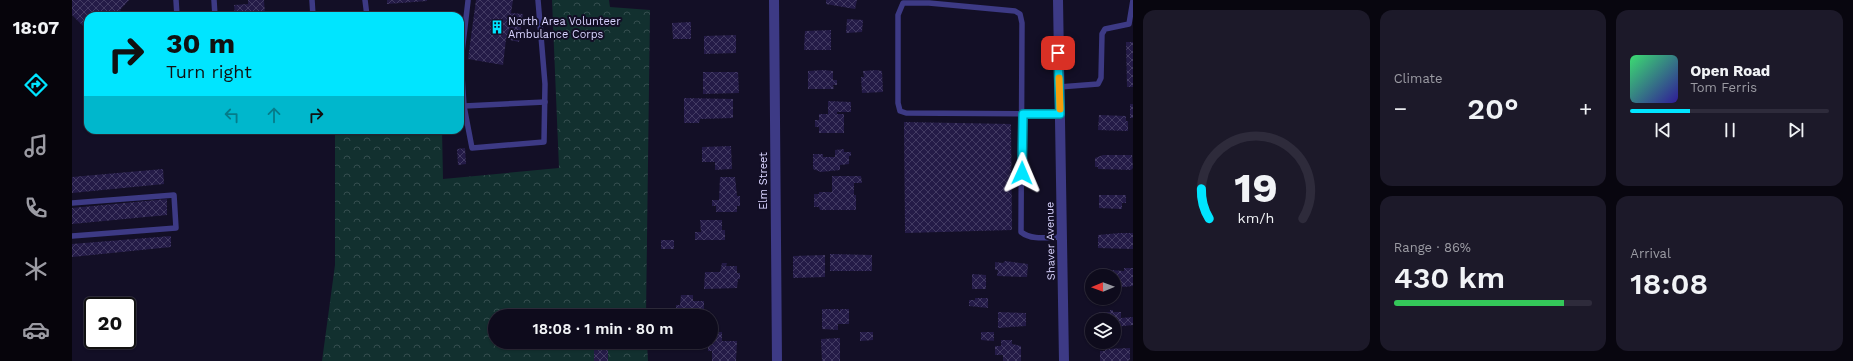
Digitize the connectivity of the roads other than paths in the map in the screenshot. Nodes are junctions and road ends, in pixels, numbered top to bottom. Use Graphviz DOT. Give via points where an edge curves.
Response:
graph roads {
  1 [pos="176,0"];
  2 [pos="214,0"];
  3 [pos="312,0"];
  4 [pos="365,0"];
  5 [pos="538,0"];
  6 [pos="774,0"];
  7 [pos="1058,0"];
  8 [pos="1133,0"];
  9 [pos="468,1"];
  10 [pos="936,2"];
  11 [pos="177,12"];
  12 [pos="215,12"];
  13 [pos="313,12"];
  14 [pos="366,12"];
  15 [pos="464,35"];
  16 [pos="1059,87"];
  17 [pos="545,102"];
  18 [pos="464,106"];
  19 [pos="1023,114"];
  20 [pos="1060,114"];
  21 [pos="72,203"];
  22 [pos="72,236"];
  23 [pos="1062,237"];
  24 [pos="777,361"];
  25 [pos="1064,361"];
  1 -- 11 [label="lane"];
  2 -- 12 [label="lane"];
  3 -- 13 [label="lane"];
  4 -- 14 [label="lane"];
  5 -- 17 [label="lane" via="546,84"];
  6 -- 24 [label="street, Elm Street"];
  7 -- 16 [label="street, Shaver Avenue"];
  8 -- 16 [label="lane" via="1129,24 1105,30 1102,34 1101,78 1098,84"];
  9 -- 15 [label="lane"];
  10 -- 19 [label="lane" via="1015,11 1020,14"];
  10 -- 19 [label="lane" via="903,3 900,8 900,111 906,114"];
  16 -- 20 [label="street, Shaver Avenue"];
  17 -- 18 [label="lane"];
  17 -- 18 [label="lane" via="544,142 472,148"];
  19 -- 20 [label="lane"];
  19 -- 23 [label="lane" via="1021,232 1032,237"];
  20 -- 23 [label="street, Shaver Avenue"];
  21 -- 22 [label="lane" via="174,195 176,228"];
  23 -- 25 [label="street, Shaver Avenue"];
}
